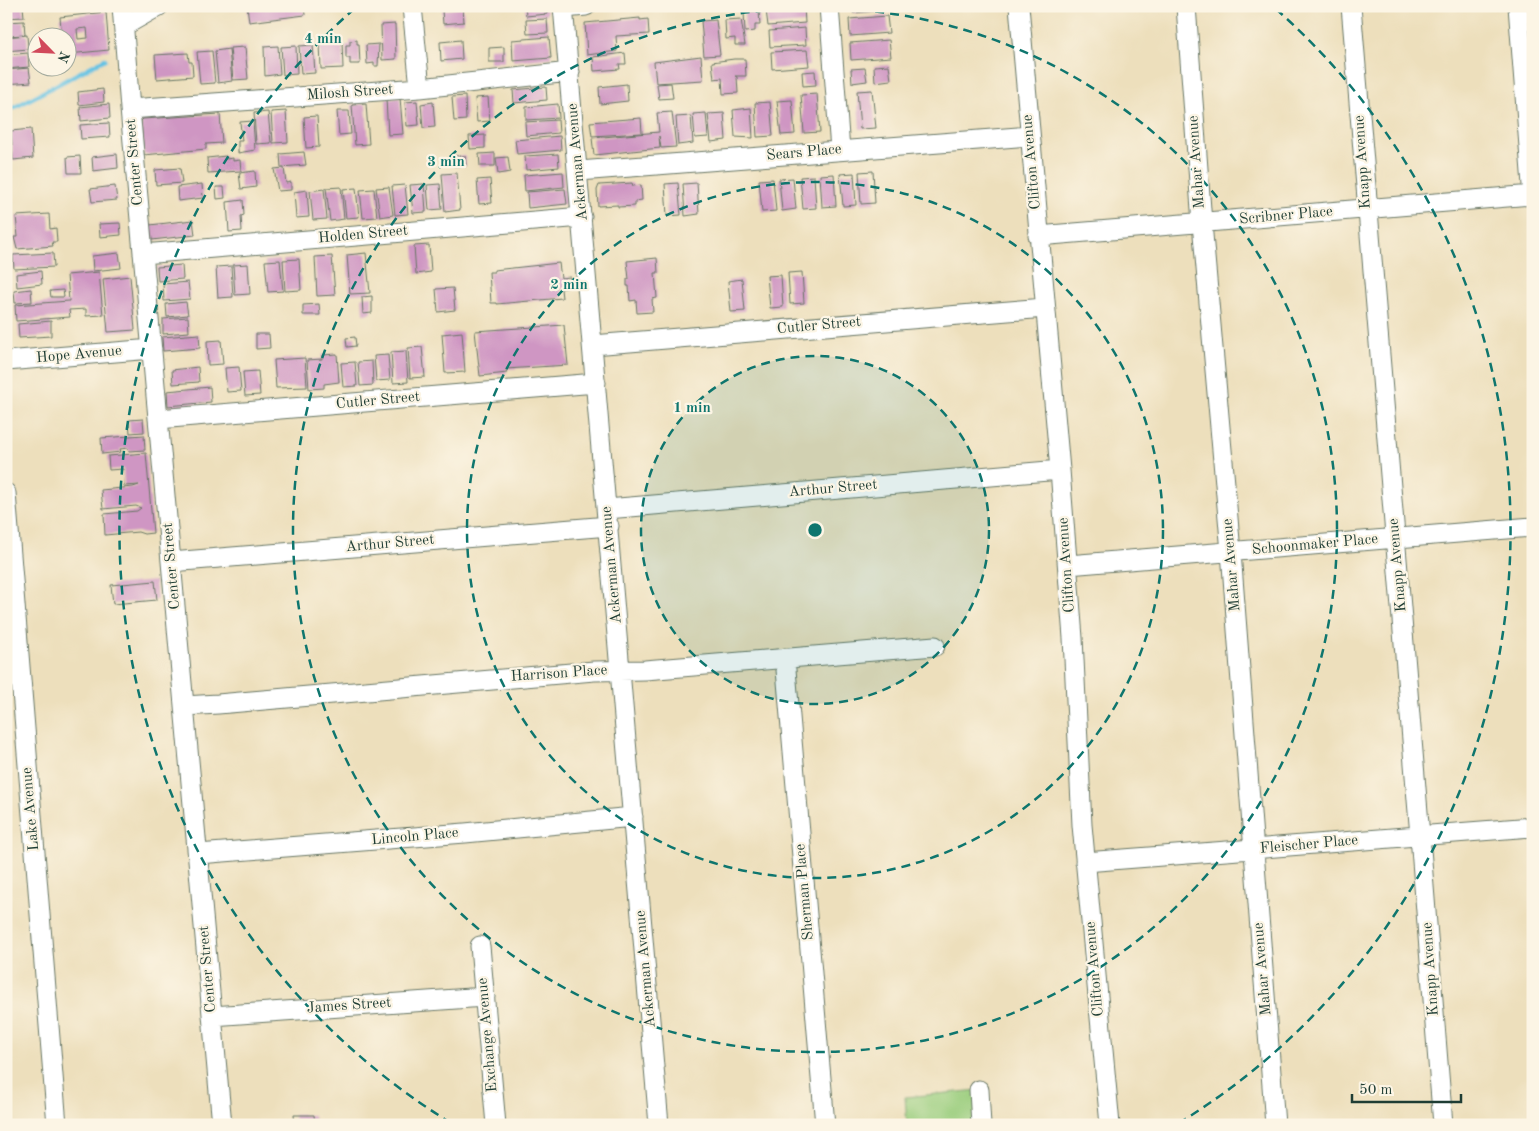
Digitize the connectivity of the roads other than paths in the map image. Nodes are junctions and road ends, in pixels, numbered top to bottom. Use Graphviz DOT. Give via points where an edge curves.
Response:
graph roads {
  1 [pos="122,6"];
  2 [pos="159,6"];
  3 [pos="412,6"];
  4 [pos="586,6"];
  5 [pos="828,6"];
  6 [pos="1019,6"];
  7 [pos="1186,6"];
  8 [pos="1351,6"];
  9 [pos="1518,6"];
  10 [pos="564,7"];
  11 [pos="124,26"];
  12 [pos="570,72"];
  13 [pos="420,88"];
  14 [pos="130,109"];
  15 [pos="1030,136"];
  16 [pos="840,150"];
  17 [pos="579,172"];
  18 [pos="1533,196"];
  19 [pos="1367,210"];
  20 [pos="582,217"];
  21 [pos="1202,223"];
  22 [pos="1038,236"];
  23 [pos="144,254"];
  24 [pos="1044,308"];
  25 [pos="593,345"];
  26 [pos="152,349"];
  27 [pos="6,361"];
  28 [pos="596,383"];
  29 [pos="158,419"];
  30 [pos="1060,470"];
  31 [pos="6,493"];
  32 [pos="608,517"];
  33 [pos="1533,527"];
  34 [pos="1396,539"];
  35 [pos="8,543"];
  36 [pos="1231,552"];
  37 [pos="172,562"];
  38 [pos="1068,565"];
  39 [pos="935,646"];
  40 [pos="784,658"];
  41 [pos="620,670"];
  42 [pos="14,704"];
  43 [pos="184,706"];
  44 [pos="633,817"];
  45 [pos="1533,827"];
  46 [pos="1420,836"];
  47 [pos="1253,850"];
  48 [pos="198,854"];
  49 [pos="1085,862"];
  50 [pos="480,946"];
  51 [pos="485,997"];
  52 [pos="212,1016"];
  53 [pos="979,1090"];
  54 [pos="57,1125"];
  55 [pos="222,1125"];
  56 [pos="496,1125"];
  57 [pos="659,1125"];
  58 [pos="825,1125"];
  59 [pos="981,1125"];
  60 [pos="1110,1125"];
  61 [pos="1275,1125"];
  62 [pos="1443,1125"];
  1 -- 11 [label="street, Center Street"];
  2 -- 11 [label="street"];
  3 -- 13 [label="street"];
  4 -- 10 [label="street"];
  5 -- 16 [label="street"];
  6 -- 15 [label="street, Clifton Avenue"];
  7 -- 21 [label="street, Mahar Avenue"];
  8 -- 19 [label="street, Knapp Avenue"];
  9 -- 18 [label="street"];
  10 -- 12 [label="street, Ackerman Avenue"];
  11 -- 14 [label="street, Center Street"];
  12 -- 13 [label="street, Milosh Street"];
  12 -- 17 [label="street, Ackerman Avenue"];
  13 -- 14 [label="street, Milosh Street"];
  14 -- 23 [label="street, Center Street"];
  15 -- 16 [label="street, Sears Place"];
  15 -- 22 [label="street, Clifton Avenue"];
  16 -- 17 [label="street, Sears Place"];
  17 -- 20 [label="street, Ackerman Avenue"];
  18 -- 19 [label="street, Scribner Place"];
  19 -- 21 [label="street, Scribner Place"];
  19 -- 34 [label="street, Knapp Avenue"];
  20 -- 23 [label="street, Holden Street"];
  20 -- 25 [label="street, Ackerman Avenue"];
  21 -- 22 [label="street, Scribner Place"];
  21 -- 36 [label="street, Mahar Avenue"];
  22 -- 24 [label="street, Clifton Avenue"];
  23 -- 26 [label="street, Center Street"];
  24 -- 25 [label="street, Cutler Street"];
  24 -- 30 [label="street, Clifton Avenue"];
  25 -- 28 [label="street, Ackerman Avenue"];
  26 -- 27 [label="street, Hope Avenue"];
  26 -- 29 [label="street, Center Street"];
  28 -- 29 [label="street, Cutler Street"];
  28 -- 32 [label="street, Ackerman Avenue"];
  29 -- 37 [label="street, Center Street"];
  30 -- 32 [label="street, Arthur Street"];
  30 -- 38 [label="street, Clifton Avenue"];
  31 -- 35 [label="street, Lake Avenue"];
  32 -- 37 [label="street, Arthur Street"];
  32 -- 41 [label="street, Ackerman Avenue"];
  33 -- 34 [label="street, Schoonmaker Place"];
  34 -- 36 [label="street, Schoonmaker Place"];
  34 -- 46 [label="street, Knapp Avenue"];
  35 -- 42 [label="street, Lake Avenue"];
  36 -- 38 [label="street, Schoonmaker Place"];
  36 -- 47 [label="street, Mahar Avenue"];
  37 -- 43 [label="street, Center Street"];
  38 -- 49 [label="street, Clifton Avenue"];
  39 -- 40 [label="street, Harrison Place"];
  40 -- 41 [label="street, Harrison Place"];
  40 -- 58 [label="street, Sherman Place"];
  41 -- 43 [label="street, Harrison Place"];
  41 -- 44 [label="street, Ackerman Avenue"];
  42 -- 54 [label="street, Lake Avenue"];
  43 -- 48 [label="street, Center Street"];
  44 -- 48 [label="street, Lincoln Place"];
  44 -- 57 [label="street, Ackerman Avenue"];
  45 -- 46 [label="street, Fleischer Place"];
  46 -- 47 [label="street, Fleischer Place"];
  46 -- 62 [label="street, Knapp Avenue"];
  47 -- 49 [label="street, Fleischer Place"];
  47 -- 61 [label="street, Mahar Avenue"];
  48 -- 52 [label="street, Center Street"];
  49 -- 60 [label="street, Clifton Avenue"];
  50 -- 51 [label="street, Exchange Avenue"];
  51 -- 52 [label="street, James Street"];
  51 -- 56 [label="street, Exchange Avenue"];
  52 -- 55 [label="street, Center Street"];
  53 -- 59 [label="street"];
}
